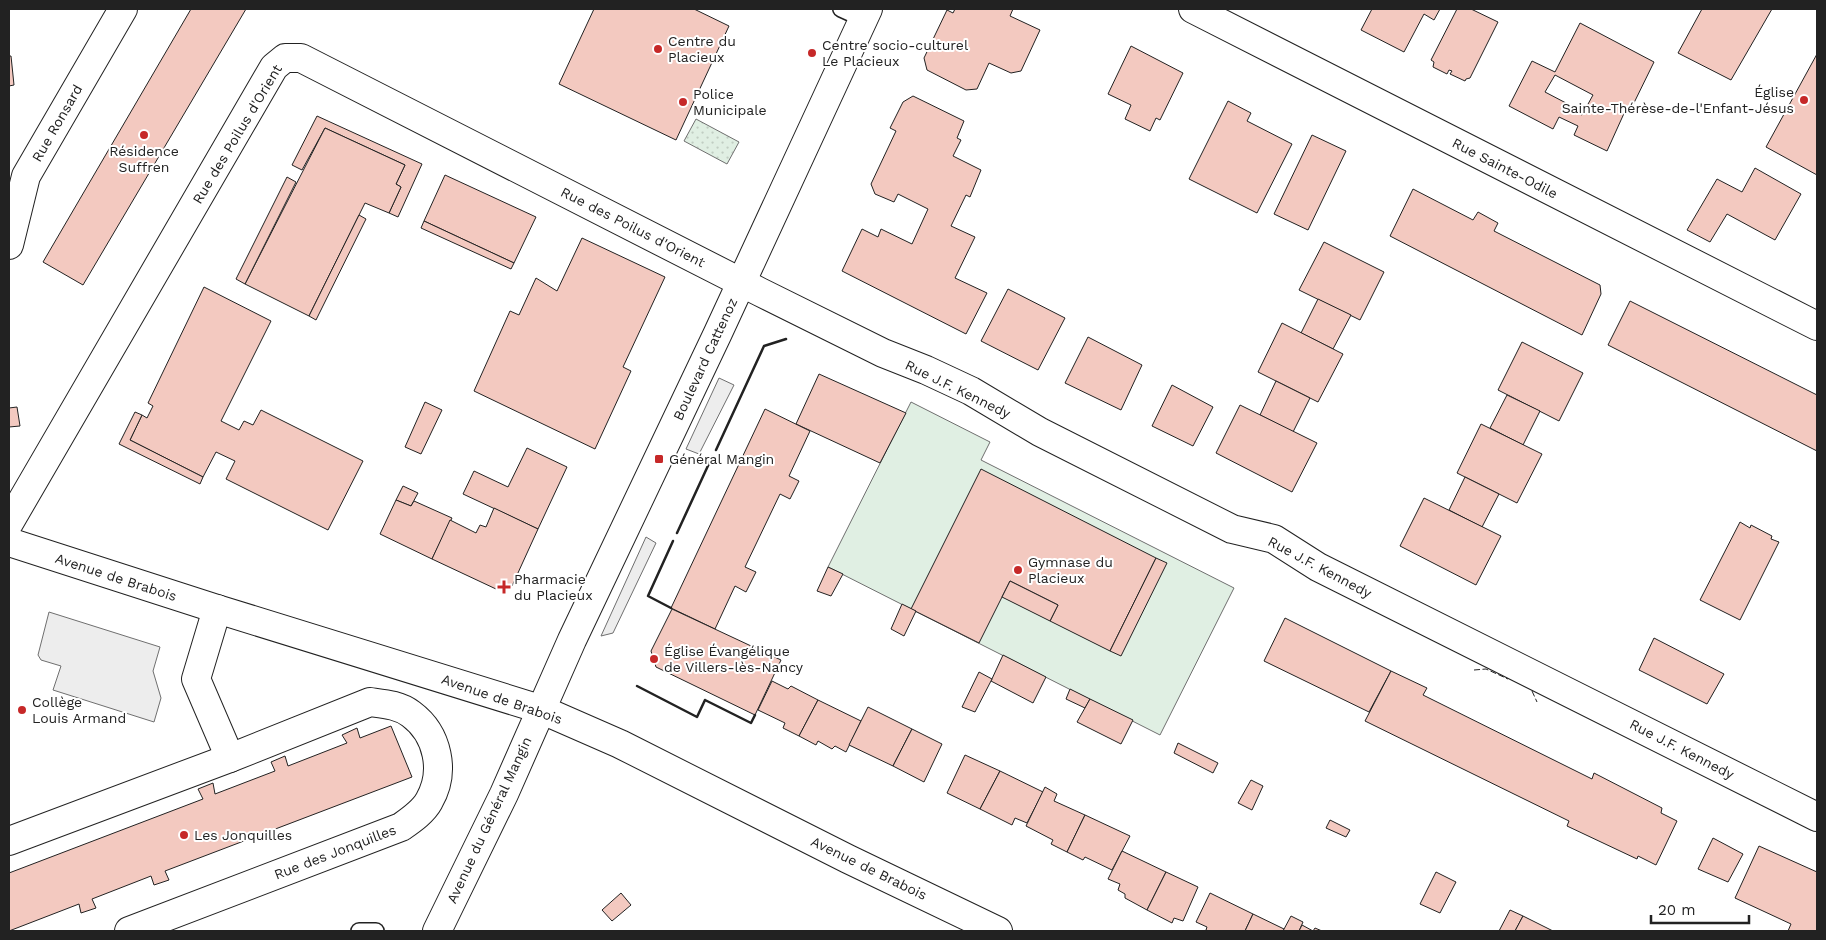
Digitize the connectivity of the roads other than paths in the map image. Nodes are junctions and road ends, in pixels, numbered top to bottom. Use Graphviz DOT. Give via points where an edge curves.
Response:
graph roads {
  1 [pos="123,9"];
  2 [pos="1193,9"];
  3 [pos="858,12"];
  4 [pos="9,245"];
  5 [pos="742,283"];
  6 [pos="1817,326"];
  7 [pos="9,523"];
  8 [pos="9,542"];
  9 [pos="217,609"];
  10 [pos="540,709"];
  11 [pos="230,758"];
  12 [pos="1817,817"];
  13 [pos="9,841"];
  14 [pos="129,931"];
  15 [pos="358,931"];
  16 [pos="376,931"];
  17 [pos="437,931"];
  18 [pos="998,931"];
  1 -- 4 [label="street, Rue Ronsard" via="26,176"];
  2 -- 6 [label="street, Rue Sainte-Odile"];
  3 -- 5 [label="street, Boulevard Cattenoz"];
  5 -- 7 [label="street, Rue des Poilus d'Orient" via="307,60 285,58 274,66"];
  5 -- 10 [label="street, Boulevard Cattenoz"];
  5 -- 12 [label="street, Rue J.F. Kennedy" via="883,353 970,391 1049,436 1232,529 1274,539 1318,567"];
  8 -- 9 [label="street, Avenue de Brabois"];
  9 -- 10 [label="street, Avenue de Brabois"];
  9 -- 11 [label="street" via="196,679"];
  10 -- 17 [label="street, Avenue du Général Mangin" via="504,794"];
  10 -- 18 [label="street, Avenue de Brabois" via="620,744"];
  11 -- 13 [label="street, Rue des Jonquilles"];
  11 -- 14 [label="street, Rue des Jonquilles" via="370,702 391,704 411,714 426,730 435,747 439,766 429,802 401,827"];
  15 -- 16 [label="lane"];
}
